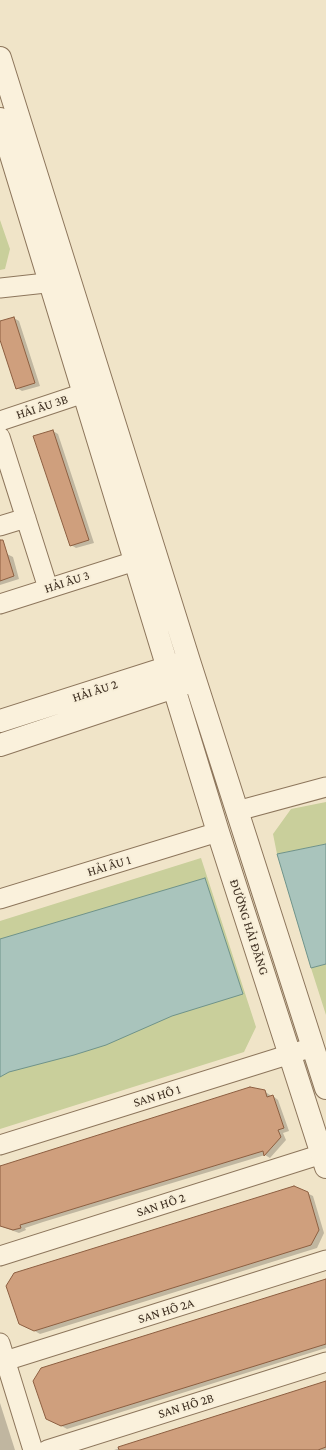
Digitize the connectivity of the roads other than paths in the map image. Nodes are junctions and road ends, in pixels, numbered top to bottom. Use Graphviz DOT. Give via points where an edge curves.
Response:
graph roads {
  1 [pos="0,58"];
  2 [pos="6,96"];
  3 [pos="0,119"];
  4 [pos="60,281"];
  5 [pos="0,288"];
  6 [pos="84,393"];
  7 [pos="0,421"];
  8 [pos="0,437"];
  9 [pos="26,518"];
  10 [pos="0,526"];
  11 [pos="135,561"];
  12 [pos="48,588"];
  13 [pos="0,604"];
  14 [pos="192,670"];
  15 [pos="172,677"];
  16 [pos="0,721"];
  17 [pos="0,745"];
  18 [pos="326,787"];
  19 [pos="237,811"];
  20 [pos="218,832"];
  21 [pos="0,900"];
  22 [pos="313,1047"];
  23 [pos="290,1054"];
  24 [pos="326,1088"];
  25 [pos="0,1145"];
  26 [pos="324,1161"];
  27 [pos="0,1256"];
  28 [pos="326,1260"];
  29 [pos="3,1352"];
  30 [pos="326,1362"];
  31 [pos="33,1450"];
  32 [pos="47,1450"];
  1 -- 2 [label="street"];
  2 -- 4 [label="street"];
  3 -- 4 [label="street"];
  4 -- 5 [label="street"];
  4 -- 6 [label="street, ĐƯỜNG HẢI ĐĂNG"];
  4 -- 14 [label="street, ĐƯỜNG HẢI ĐĂNG"];
  6 -- 7 [label="street, HẢI ÂU 3B"];
  6 -- 11 [label="street, ĐƯỜNG HẢI ĐĂNG"];
  8 -- 9 [label="street"];
  9 -- 10 [label="street"];
  9 -- 12 [label="street"];
  11 -- 12 [label="street, HẢI ÂU 3"];
  11 -- 15 [label="street, ĐƯỜNG HẢI ĐĂNG"];
  12 -- 13 [label="street, HẢI ÂU 3"];
  14 -- 15 [label="street"];
  14 -- 19 [label="street, ĐƯỜNG HẢI ĐĂNG"];
  15 -- 16 [label="street, HẢI ÂU 2"];
  15 -- 17 [label="street, HẢI ÂU 2"];
  15 -- 20 [label="street, ĐƯỜNG HẢI ĐĂNG"];
  18 -- 19 [label="street"];
  19 -- 22 [label="street, ĐƯỜNG HẢI ĐĂNG"];
  20 -- 21 [label="street, HẢI ÂU 1"];
  20 -- 23 [label="street, ĐƯỜNG HẢI ĐĂNG"];
  22 -- 23 [label="street, SAN HÔ 1"];
  22 -- 24 [label="street, ĐƯỜNG HẢI ĐĂNG"];
  23 -- 25 [label="street, SAN HÔ 1"];
  23 -- 26 [label="street, ĐƯỜNG HẢI ĐĂNG"];
  26 -- 27 [label="street, SAN HÔ 2"];
  28 -- 29 [label="street, SAN HÔ 2A"];
  29 -- 31 [label="street"];
  30 -- 32 [label="street, SAN HÔ 2B"];
}
